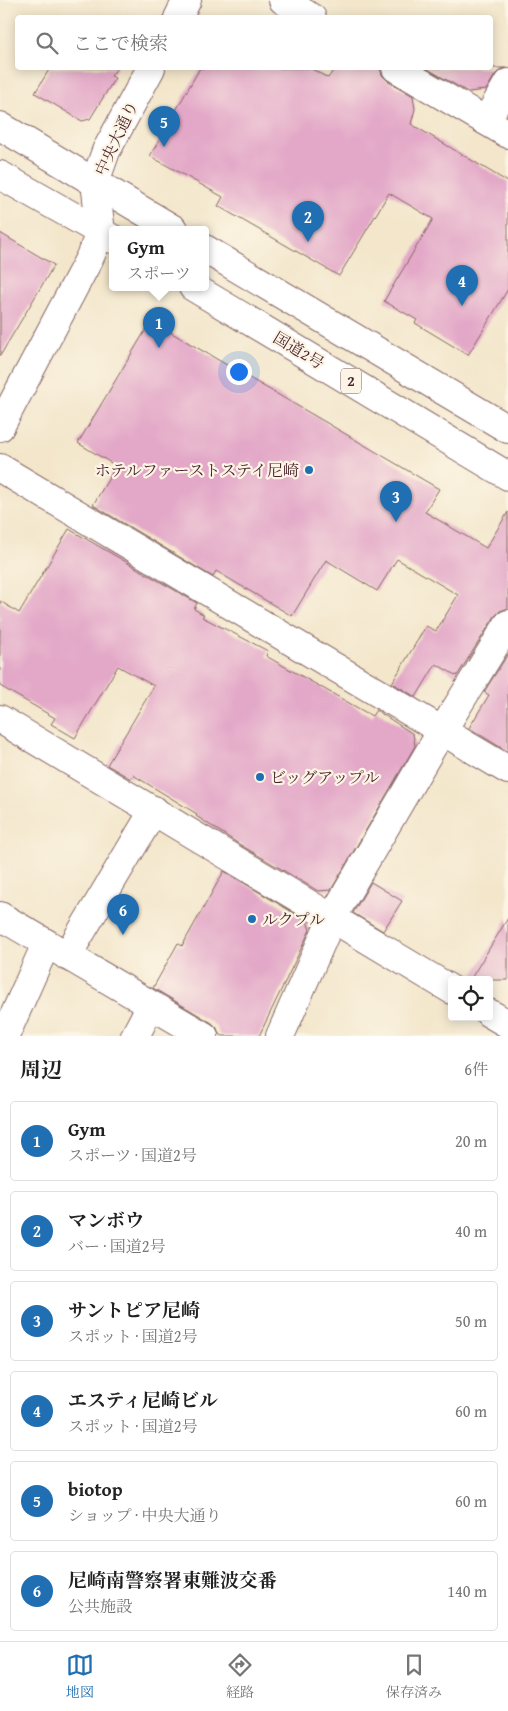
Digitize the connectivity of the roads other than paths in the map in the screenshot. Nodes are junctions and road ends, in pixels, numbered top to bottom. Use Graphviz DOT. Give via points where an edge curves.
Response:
graph roads {
  1 [pos="187,0"];
  2 [pos="282,0"];
  3 [pos="180,15"];
  4 [pos="307,15"];
  5 [pos="150,70"];
  6 [pos="399,70"];
  7 [pos="508,83"];
  8 [pos="0,126"];
  9 [pos="497,128"];
  10 [pos="0,175"];
  11 [pos="95,182"];
  12 [pos="168,226"];
  13 [pos="107,235"];
  14 [pos="209,250"];
  15 [pos="200,291"];
  16 [pos="0,427"];
  17 [pos="508,429"];
  18 [pos="0,468"];
  19 [pos="508,476"];
  20 [pos="508,624"];
  21 [pos="0,719"];
  22 [pos="442,731"];
  23 [pos="508,770"];
  24 [pos="154,810"];
  25 [pos="0,916"];
  26 [pos="332,918"];
  27 [pos="57,950"];
  28 [pos="448,988"];
  29 [pos="151,1005"];
  30 [pos="493,1015"];
  31 [pos="508,1024"];
  32 [pos="5,1036"];
  33 [pos="135,1036"];
  34 [pos="204,1036"];
  35 [pos="280,1036"];
  1 -- 3 [label="main road"];
  2 -- 4 [label="main road"];
  5 -- 11 [label="main road, 中央大通り" via="106,150"];
  6 -- 9 [label="main road"];
  7 -- 9 [label="main road"];
  8 -- 11 [label="main road"];
  10 -- 13 [label="main road"];
  11 -- 12 [label="main road"];
  11 -- 13 [label="main road"];
  13 -- 16 [label="main road" via="89,259"];
  14 -- 17 [label="main road, 2"];
  15 -- 19 [label="main road, 国道2号 / 2"];
  18 -- 22 [label="main road"];
  20 -- 22 [label="main road"];
  21 -- 24 [label="main road"];
  22 -- 23 [label="main road"];
  22 -- 26 [label="main road"];
  24 -- 26 [label="main road"];
  24 -- 27 [label="main road"];
  25 -- 27 [label="main road"];
  26 -- 28 [label="main road"];
  26 -- 35 [label="main road"];
  27 -- 29 [label="main road"];
  27 -- 32 [label="main road"];
  29 -- 33 [label="main road"];
  29 -- 34 [label="main road"];
  30 -- 31 [label="main road"];
}
